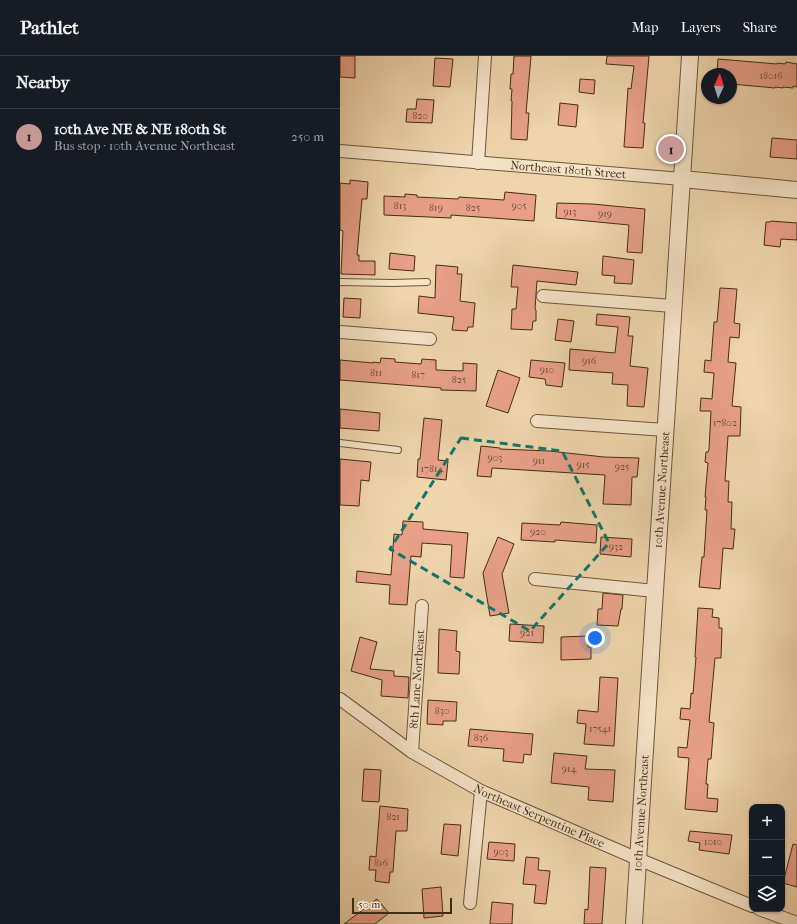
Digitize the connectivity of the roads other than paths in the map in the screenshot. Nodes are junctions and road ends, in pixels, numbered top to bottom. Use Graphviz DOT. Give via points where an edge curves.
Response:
graph roads {
  1 [pos="485,56"];
  2 [pos="690,56"];
  3 [pos="340,151"];
  4 [pos="478,163"];
  5 [pos="682,180"];
  6 [pos="797,190"];
  7 [pos="340,282"];
  8 [pos="427,282"];
  9 [pos="543,296"];
  10 [pos="674,306"];
  11 [pos="340,332"];
  12 [pos="430,339"];
  13 [pos="537,421"];
  14 [pos="665,430"];
  15 [pos="340,443"];
  16 [pos="398,450"];
  17 [pos="535,579"];
  18 [pos="655,592"];
  19 [pos="422,606"];
  20 [pos="340,699"];
  21 [pos="412,752"];
  22 [pos="481,791"];
  23 [pos="638,860"];
  24 [pos="470,903"];
  25 [pos="749,905"];
  26 [pos="767,912"];
  27 [pos="797,923"];
  28 [pos="634,924"];
  1 -- 4 [label="street"];
  2 -- 5 [label="street, 10th Avenue Northeast"];
  3 -- 4 [label="street, Northeast 180th Street"];
  4 -- 5 [label="street, Northeast 180th Street"];
  5 -- 6 [label="street, Northeast 180th Street"];
  5 -- 10 [label="street, 10th Avenue Northeast"];
  7 -- 8 [label="lane"];
  9 -- 10 [label="street"];
  10 -- 14 [label="street, 10th Avenue Northeast"];
  11 -- 12 [label="street"];
  13 -- 14 [label="street"];
  14 -- 18 [label="street, 10th Avenue Northeast"];
  15 -- 16 [label="lane"];
  17 -- 18 [label="street"];
  18 -- 23 [label="street, 10th Avenue Northeast"];
  19 -- 21 [label="street, 8th Lane Northeast"];
  20 -- 21 [label="street, Northeast Serpentine Place"];
  21 -- 22 [label="street, Northeast Serpentine Place"];
  22 -- 23 [label="street, Northeast Serpentine Place"];
  22 -- 24 [label="street"];
  23 -- 25 [label="street, Northeast Serpentine Place"];
  23 -- 28 [label="street, 10th Avenue Northeast"];
  26 -- 27 [label="street"];
}
